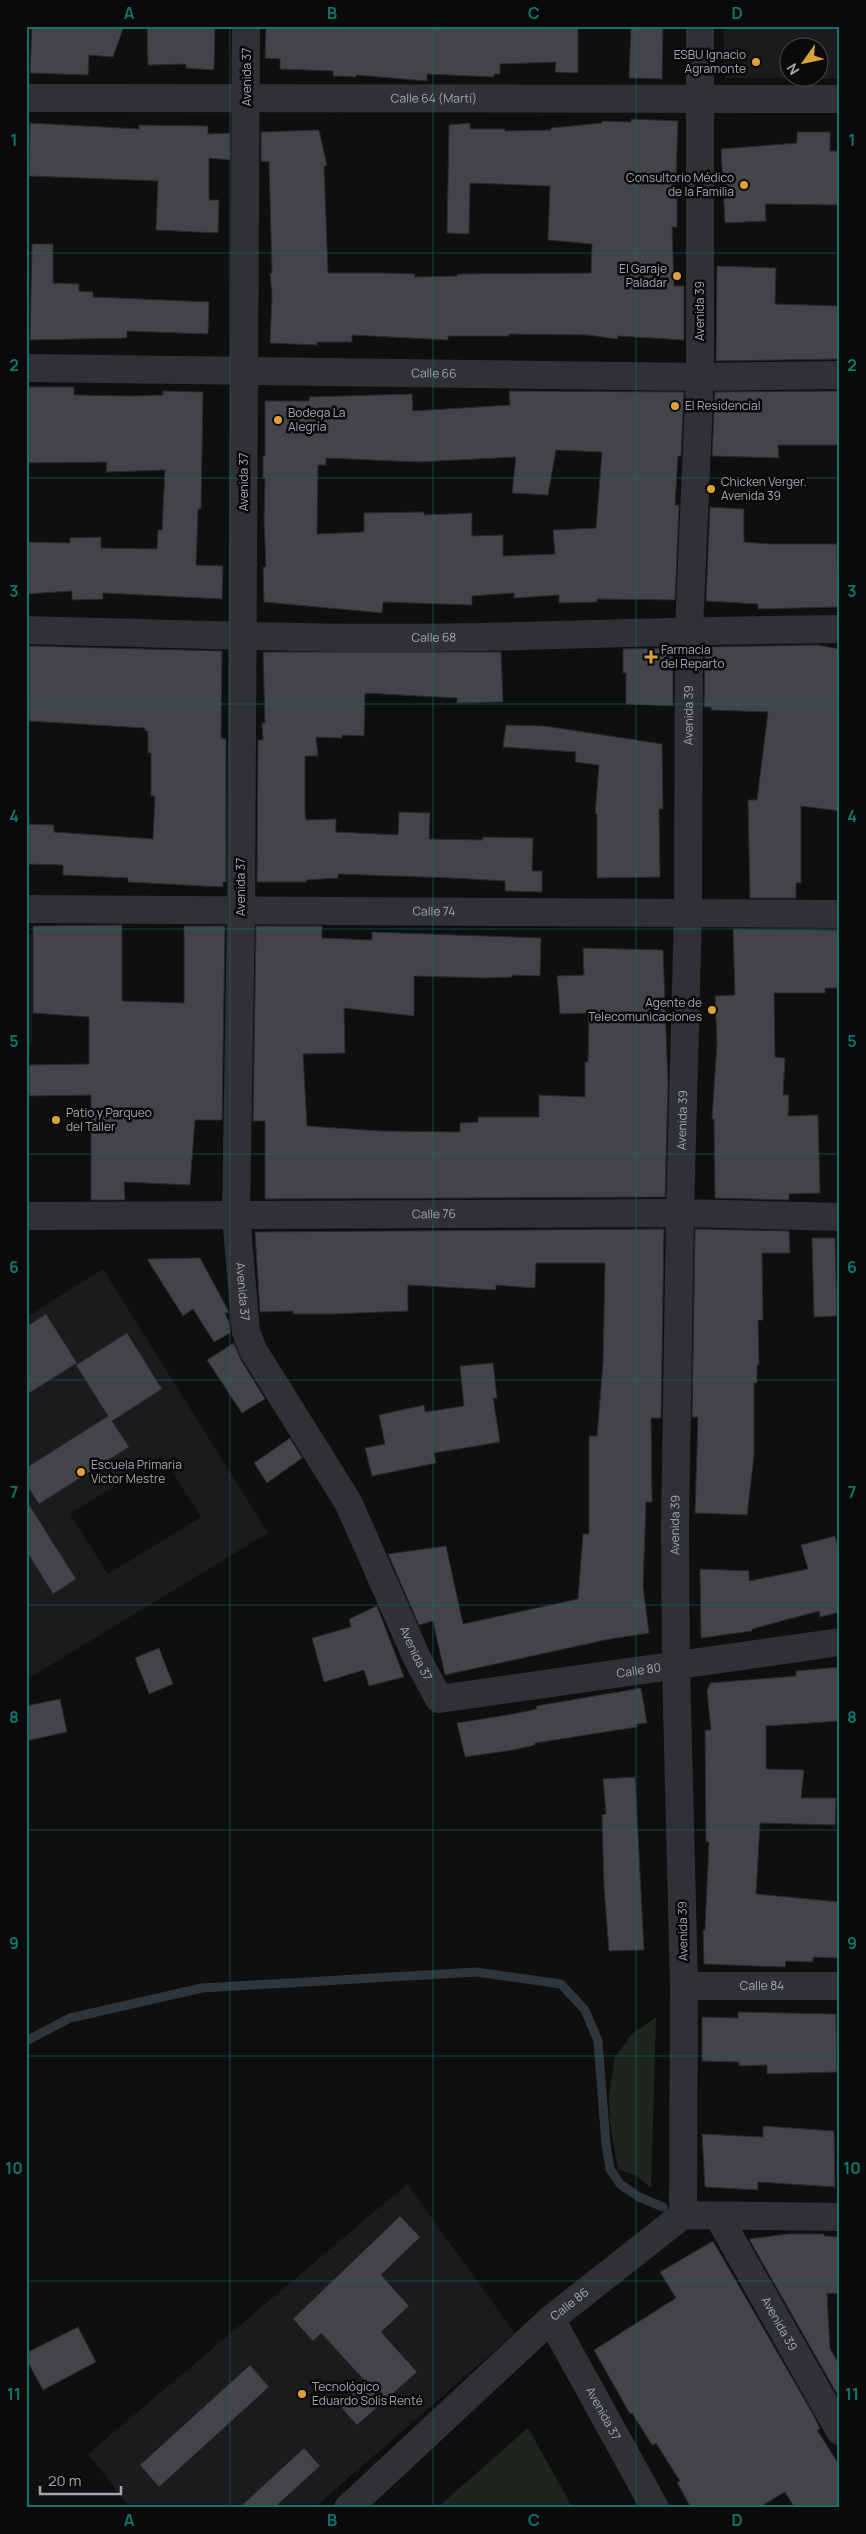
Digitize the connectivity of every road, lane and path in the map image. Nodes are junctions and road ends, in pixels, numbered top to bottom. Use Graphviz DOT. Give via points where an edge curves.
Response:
graph roads {
  1 [pos="246,26"];
  2 [pos="700,26"];
  3 [pos="26,98"];
  4 [pos="247,99"];
  5 [pos="701,99"];
  6 [pos="840,99"];
  7 [pos="26,368"];
  8 [pos="244,370"];
  9 [pos="840,375"];
  10 [pos="700,377"];
  11 [pos="840,629"];
  12 [pos="26,630"];
  13 [pos="689,630"];
  14 [pos="243,636"];
  15 [pos="26,909"];
  16 [pos="241,910"];
  17 [pos="688,913"];
  18 [pos="840,914"];
  19 [pos="680,1214"];
  20 [pos="26,1216"];
  21 [pos="236,1216"];
  22 [pos="840,1217"];
  23 [pos="840,1642"];
  24 [pos="676,1665"];
  25 [pos="438,1699"];
  26 [pos="684,1986"];
  27 [pos="840,1986"];
  28 [pos="683,2215"];
  29 [pos="718,2216"];
  30 [pos="840,2217"];
  31 [pos="551,2319"];
  32 [pos="840,2431"];
  33 [pos="348,2508"];
  34 [pos="655,2508"];
  1 -- 4 [label="street, Avenida 37"];
  2 -- 5 [label="street, Avenida 39"];
  3 -- 4 [label="street, Calle 64 (Martí)"];
  4 -- 5 [label="street, Calle 64 (Martí)"];
  4 -- 8 [label="street, Avenida 37"];
  5 -- 6 [label="street, Calle 64 (Martí)"];
  5 -- 10 [label="street, Avenida 39"];
  7 -- 8 [label="street, Calle 66"];
  8 -- 10 [label="street, Calle 66"];
  8 -- 14 [label="street, Avenida 37"];
  9 -- 10 [label="street, Calle 66"];
  10 -- 13 [label="street, Avenida 39"];
  11 -- 13 [label="street, Calle 68"];
  12 -- 14 [label="street, Calle 68"];
  13 -- 14 [label="street, Calle 68" via="483,637"];
  13 -- 17 [label="street, Avenida 39"];
  14 -- 16 [label="street, Avenida 37"];
  15 -- 16 [label="street, Calle 74"];
  16 -- 17 [label="street, Calle 74"];
  16 -- 21 [label="street, Avenida 37"];
  17 -- 18 [label="street, Calle 74"];
  17 -- 19 [label="street, Avenida 39"];
  19 -- 21 [label="street, Calle 76"];
  19 -- 22 [label="street, Calle 76"];
  19 -- 24 [label="street, Avenida 39"];
  20 -- 21 [label="street, Calle 76"];
  21 -- 25 [label="street, Avenida 37" via="249,1342 348,1502"];
  23 -- 24 [label="street, Calle 80"];
  24 -- 25 [label="street, Calle 80"];
  24 -- 26 [label="street, Avenida 39"];
  26 -- 27 [label="street, Calle 84"];
  26 -- 28 [label="street, Avenida 39"];
  28 -- 29 [label="street"];
  28 -- 31 [label="street, Calle 86"];
  29 -- 30 [label="street"];
  29 -- 32 [label="street, Avenida 39"];
  31 -- 33 [label="street, Calle 86"];
  31 -- 34 [label="street, Avenida 37"];
}
